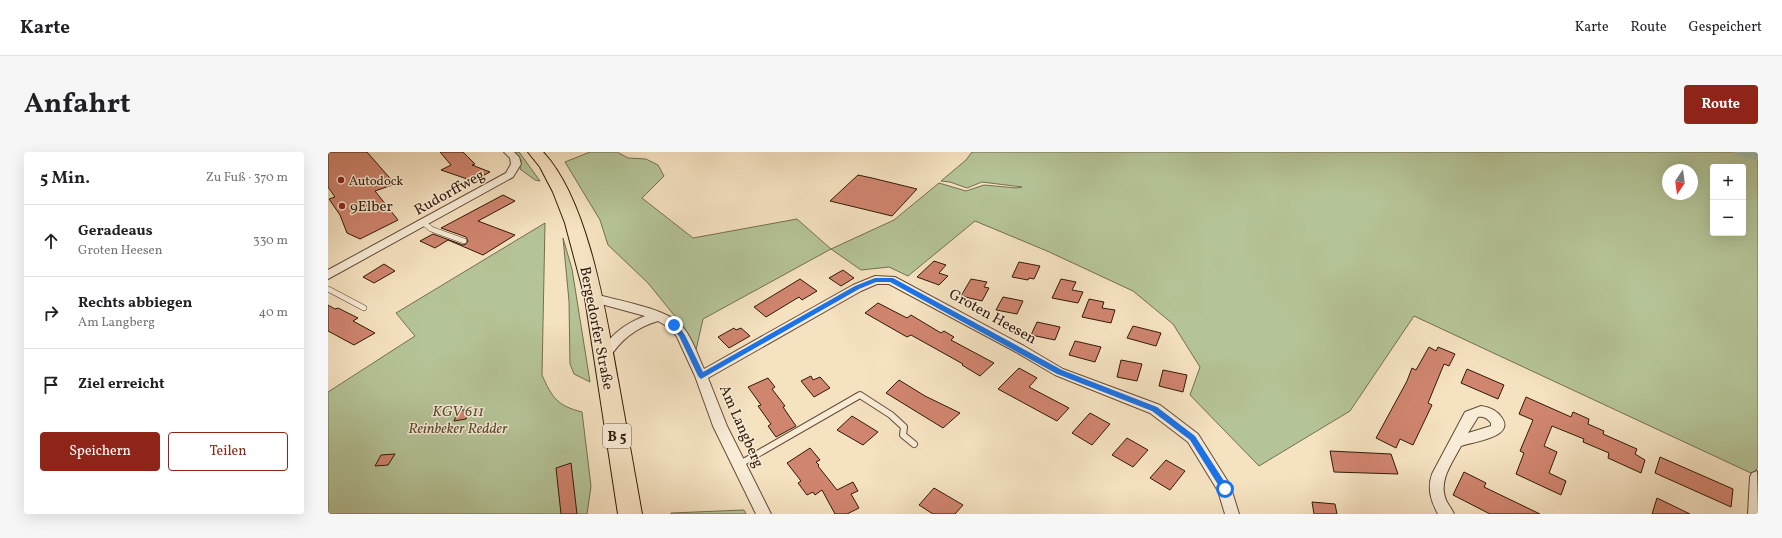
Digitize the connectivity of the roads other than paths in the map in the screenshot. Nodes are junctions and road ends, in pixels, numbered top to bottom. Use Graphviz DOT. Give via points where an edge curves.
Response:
graph roads {
  1 [pos="509,152"];
  2 [pos="535,152"];
  3 [pos="424,223"];
  4 [pos="464,241"];
  5 [pos="330,271"];
  6 [pos="328,289"];
  7 [pos="594,298"];
  8 [pos="364,308"];
  9 [pos="659,316"];
  10 [pos="604,357"];
  11 [pos="701,376"];
  12 [pos="1456,442"];
  13 [pos="914,444"];
  14 [pos="740,464"];
  15 [pos="1757,477"];
  16 [pos="630,514"];
  17 [pos="764,514"];
  18 [pos="1232,514"];
  19 [pos="1447,514"];
  20 [pos="1755,514"];
  1 -- 3 [label="street, Rudorffweg" via="516,164 510,175"];
  2 -- 7 [label="main road, Bergedorfer Straße / B 5" via="547,164 561,192 573,223"];
  3 -- 4 [label="lane"];
  3 -- 5 [label="street, Rudorffweg"];
  6 -- 8 [label="lane"];
  7 -- 9 [label="street, Am Langberg"];
  7 -- 10 [label="main road, Bergedorfer Straße / B 5"];
  9 -- 10 [label="street" via="628,329 609,347"];
  9 -- 11 [label="street, Am Langberg" via="674,325 682,335"];
  10 -- 16 [label="main road, Bergedorfer Straße / B 5"];
  11 -- 14 [label="street, Am Langberg" via="720,426"];
  11 -- 18 [label="street, Groten Heesen" via="857,288 875,280 891,280 1059,372 1155,409 1193,438 1225,489"];
  12 -- 19 [label="street" via="1436,482 1438,497"];
  13 -- 14 [label="lane" via="903,436 904,427 892,415 860,395"];
  14 -- 17 [label="street, Am Langberg"];
  15 -- 20 [label="street"];
}
